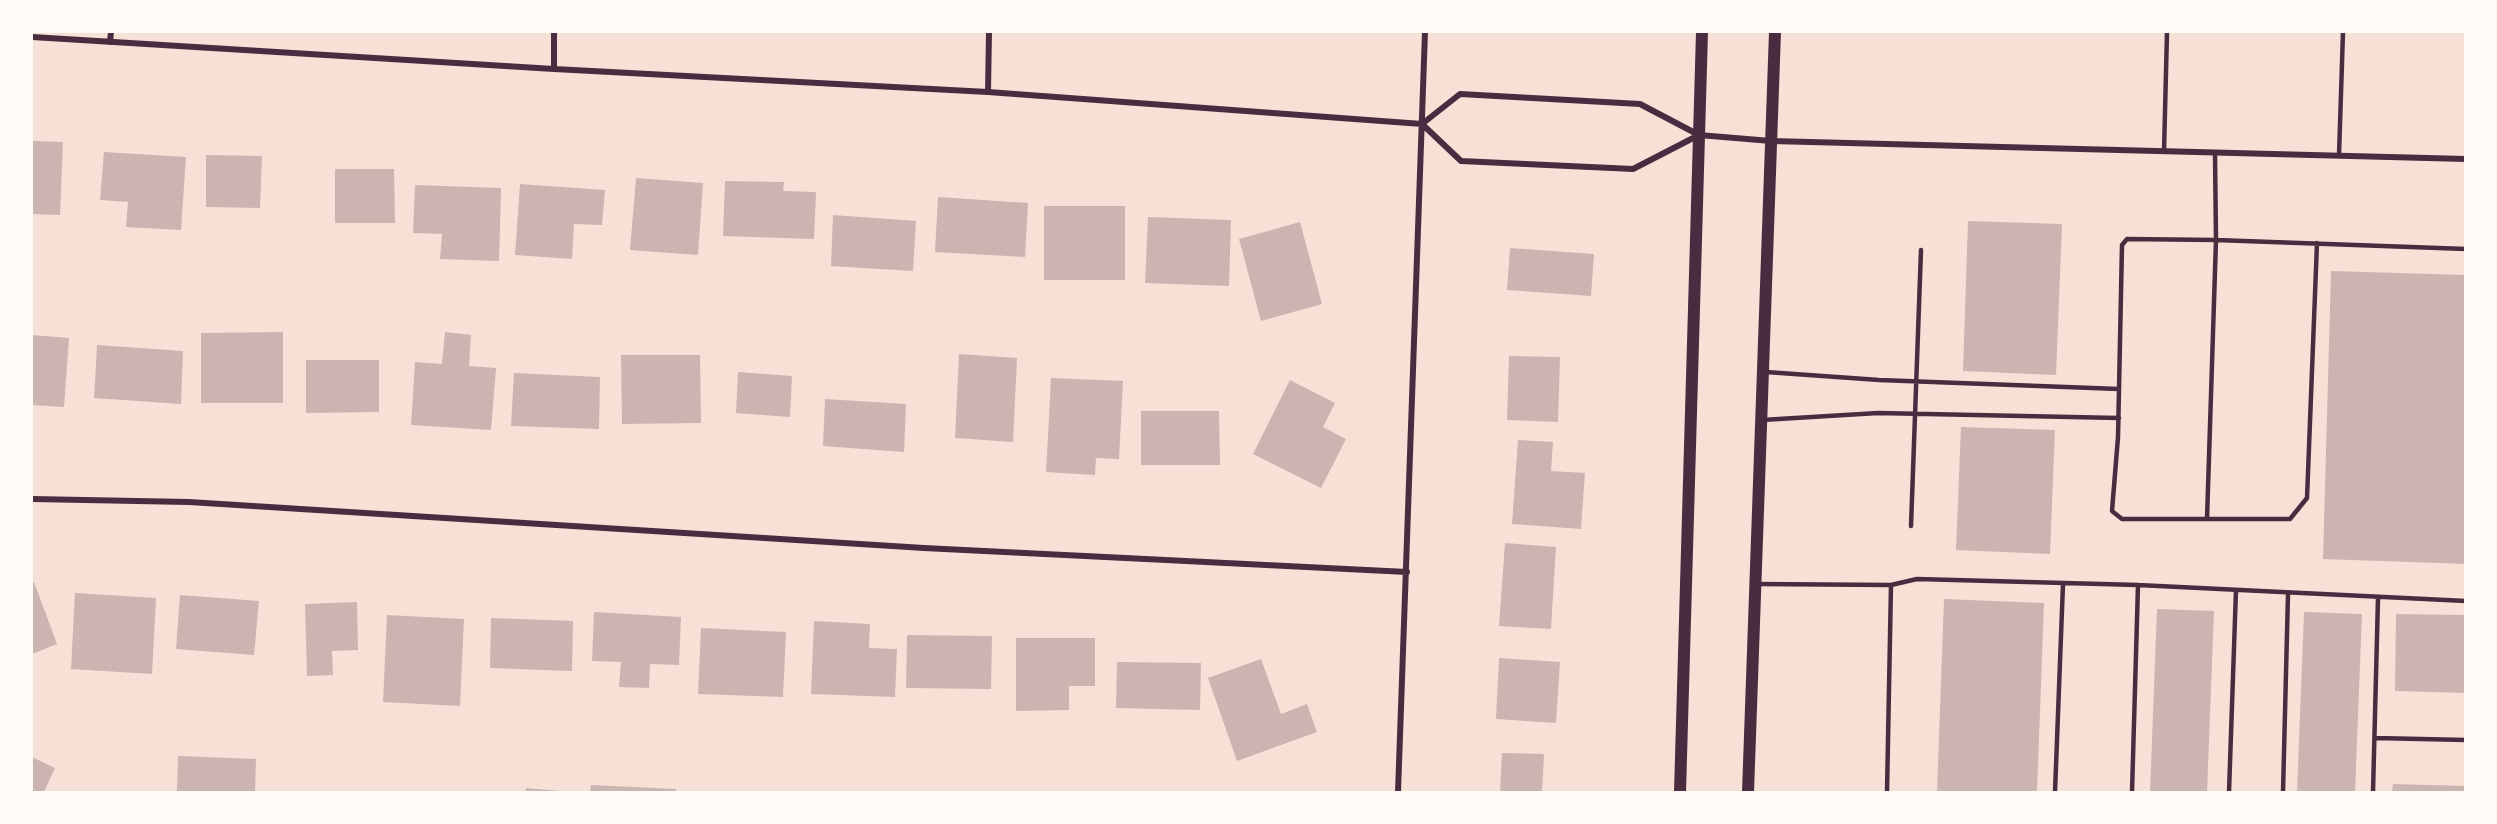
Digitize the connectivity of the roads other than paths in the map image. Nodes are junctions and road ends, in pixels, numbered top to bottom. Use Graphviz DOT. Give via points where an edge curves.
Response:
graph roads {
  1 [pos="111,32"];
  2 [pos="554,32"];
  3 [pos="989,32"];
  4 [pos="1425,32"];
  5 [pos="1702,32"];
  6 [pos="1775,32"];
  7 [pos="2167,32"];
  8 [pos="2343,32"];
  9 [pos="32,37"];
  10 [pos="110,42"];
  11 [pos="554,69"];
  12 [pos="988,92"];
  13 [pos="1422,124"];
  14 [pos="1699,135"];
  15 [pos="1771,141"];
  16 [pos="2164,152"];
  17 [pos="2215,153"];
  18 [pos="2339,155"];
  19 [pos="2466,159"];
  20 [pos="2216,240"];
  21 [pos="2317,243"];
  22 [pos="2466,249"];
  23 [pos="1921,250"];
  24 [pos="1763,372"];
  25 [pos="1916,382"];
  26 [pos="2119,389"];
  27 [pos="1915,414"];
  28 [pos="2119,418"];
  29 [pos="1762,420"];
  30 [pos="32,499"];
  31 [pos="2207,519"];
  32 [pos="1911,526"];
  33 [pos="1407,572"];
  34 [pos="1755,584"];
  35 [pos="2063,584"];
  36 [pos="1891,585"];
  37 [pos="2138,585"];
  38 [pos="2236,590"];
  39 [pos="2288,594"];
  40 [pos="2378,598"];
  41 [pos="2466,601"];
  42 [pos="2375,738"];
  43 [pos="2466,740"];
  44 [pos="1398,792"];
  45 [pos="1680,792"];
  46 [pos="1748,792"];
  47 [pos="1887,792"];
  48 [pos="2055,792"];
  49 [pos="2132,792"];
  50 [pos="2229,792"];
  51 [pos="2283,792"];
  52 [pos="2373,792"];
  1 -- 10 [label="street"];
  2 -- 11 [label="street"];
  3 -- 12 [label="street"];
  4 -- 13 [label="street"];
  5 -- 14 [label="main road"];
  6 -- 15 [label="main road"];
  7 -- 16 [label="lane"];
  8 -- 18 [label="lane"];
  9 -- 10 [label="street"];
  10 -- 11 [label="street"];
  11 -- 12 [label="street"];
  12 -- 13 [label="street"];
  13 -- 14 [label="street" via="1460,94 1640,104"];
  13 -- 14 [label="street" via="1461,161 1633,169"];
  13 -- 33 [label="street"];
  14 -- 15 [label="street"];
  14 -- 45 [label="main road"];
  15 -- 16 [label="street"];
  15 -- 24 [label="main road"];
  16 -- 17 [label="street"];
  17 -- 18 [label="street"];
  17 -- 20 [label="lane"];
  18 -- 19 [label="street"];
  20 -- 21 [label="lane"];
  20 -- 26 [label="lane" via="2127,239 2122,245"];
  20 -- 31 [label="lane"];
  21 -- 22 [label="lane"];
  21 -- 31 [label="lane" via="2307,498 2290,519"];
  23 -- 25 [label="lane"];
  24 -- 25 [label="lane"];
  24 -- 29 [label="main road"];
  25 -- 26 [label="lane"];
  25 -- 27 [label="lane"];
  26 -- 28 [label="lane"];
  27 -- 28 [label="lane"];
  27 -- 29 [label="lane"];
  27 -- 32 [label="lane"];
  28 -- 31 [label="lane" via="2112,511 2122,519"];
  29 -- 34 [label="main road"];
  30 -- 33 [label="street" via="200,503 924,548"];
  33 -- 44 [label="street"];
  34 -- 36 [label="lane"];
  34 -- 46 [label="main road"];
  35 -- 36 [label="lane" via="1917,579"];
  35 -- 37 [label="lane"];
  35 -- 48 [label="lane"];
  36 -- 47 [label="lane"];
  37 -- 38 [label="lane"];
  37 -- 49 [label="lane"];
  38 -- 39 [label="lane"];
  38 -- 50 [label="lane"];
  39 -- 40 [label="lane"];
  39 -- 51 [label="lane"];
  40 -- 41 [label="lane"];
  40 -- 42 [label="lane"];
  42 -- 43 [label="lane"];
  42 -- 52 [label="lane"];
}
